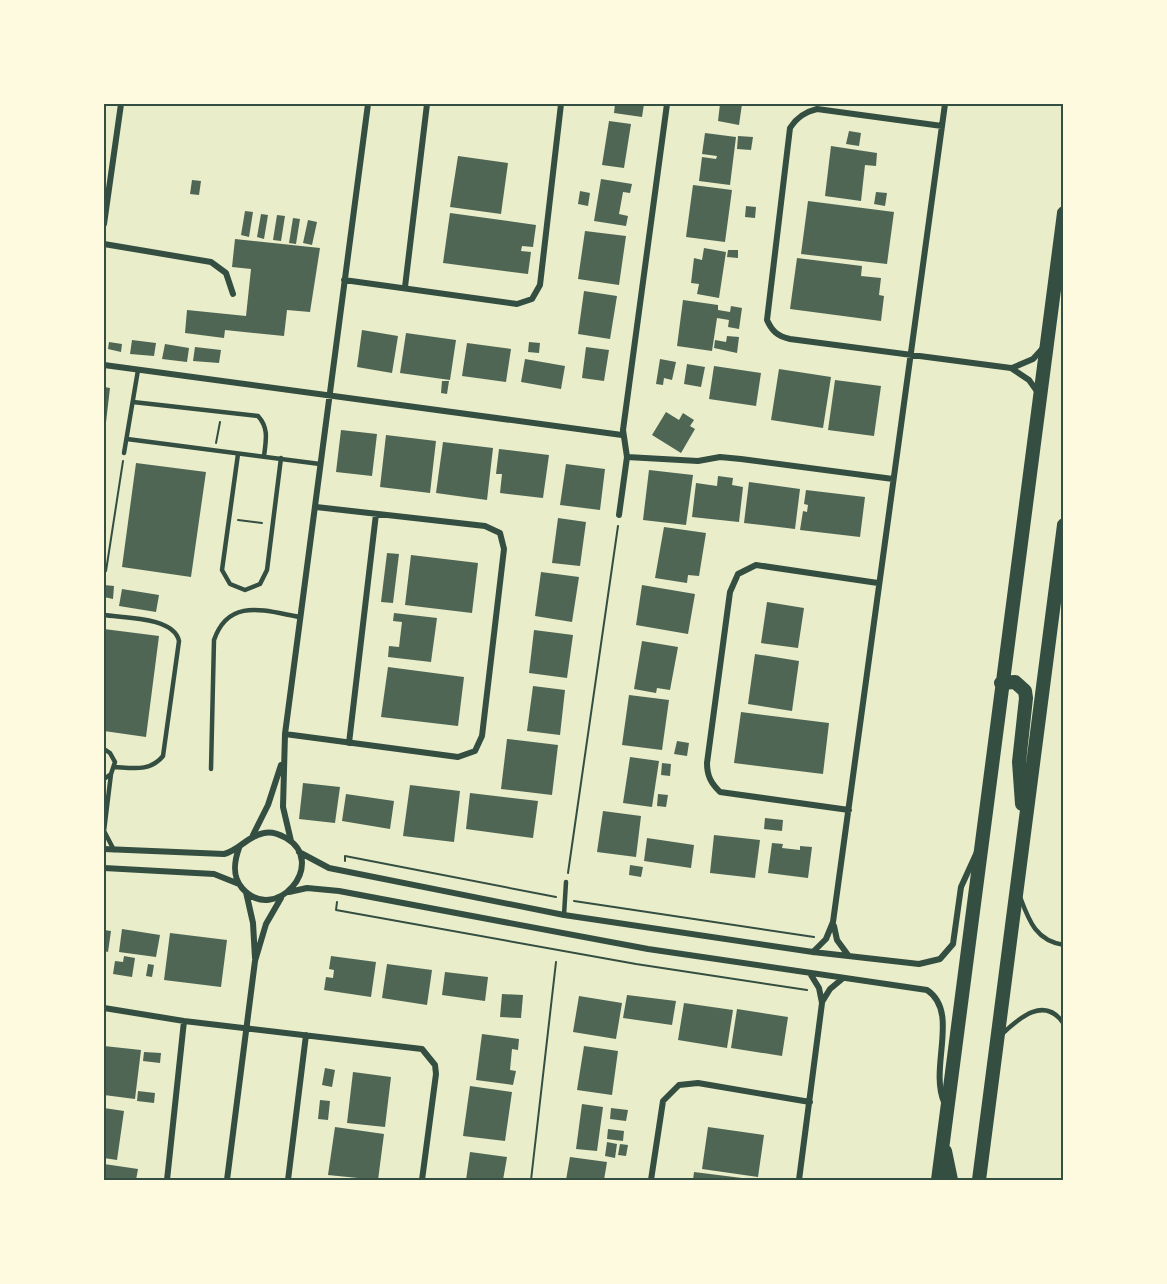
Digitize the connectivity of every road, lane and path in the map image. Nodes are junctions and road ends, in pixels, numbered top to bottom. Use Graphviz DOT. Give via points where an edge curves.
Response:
graph roads {
  1 [pos="121,104"];
  2 [pos="368,104"];
  3 [pos="428,104"];
  4 [pos="561,104"];
  5 [pos="667,104"];
  6 [pos="945,104"];
  7 [pos="942,126"];
  8 [pos="1064,213"];
  9 [pos="104,224"];
  10 [pos="104,244"];
  11 [pos="344,280"];
  12 [pos="405,287"];
  13 [pos="233,294"];
  14 [pos="1048,339"];
  15 [pos="909,354"];
  16 [pos="104,365"];
  17 [pos="1011,368"];
  18 [pos="138,370"];
  19 [pos="329,395"];
  20 [pos="1041,399"];
  21 [pos="133,402"];
  22 [pos="222,410"];
  23 [pos="622,435"];
  24 [pos="127,439"];
  25 [pos="214,451"];
  26 [pos="124,453"];
  27 [pos="238,454"];
  28 [pos="264,456"];
  29 [pos="627,457"];
  30 [pos="281,458"];
  31 [pos="320,464"];
  32 [pos="893,479"];
  33 [pos="316,507"];
  34 [pos="375,514"];
  35 [pos="620,515"];
  36 [pos="230,519"];
  37 [pos="274,525"];
  38 [pos="1064,525"];
  39 [pos="104,570"];
  40 [pos="878,583"];
  41 [pos="104,615"];
  42 [pos="300,617"];
  43 [pos="1001,683"];
  44 [pos="285,734"];
  45 [pos="349,743"];
  46 [pos="104,749"];
  47 [pos="284,756"];
  48 [pos="114,766"];
  49 [pos="211,769"];
  50 [pos="111,774"];
  51 [pos="104,779"];
  52 [pos="849,810"];
  53 [pos="1025,818"];
  54 [pos="253,836"];
  55 [pos="291,841"];
  56 [pos="239,848"];
  57 [pos="104,849"];
  58 [pos="114,849"];
  59 [pos="980,849"];
  60 [pos="299,852"];
  61 [pos="104,868"];
  62 [pos="343,870"];
  63 [pos="566,882"];
  64 [pos="239,884"];
  65 [pos="1016,886"];
  66 [pos="339,891"];
  67 [pos="246,892"];
  68 [pos="289,892"];
  69 [pos="281,897"];
  70 [pos="566,899"];
  71 [pos="564,915"];
  72 [pos="833,922"];
  73 [pos="819,936"];
  74 [pos="1064,945"];
  75 [pos="813,952"];
  76 [pos="848,955"];
  77 [pos="255,962"];
  78 [pos="556,962"];
  79 [pos="811,975"];
  80 [pos="842,979"];
  81 [pos="811,991"];
  82 [pos="822,1003"];
  83 [pos="104,1008"];
  84 [pos="184,1021"];
  85 [pos="1064,1024"];
  86 [pos="247,1028"];
  87 [pos="306,1035"];
  88 [pos="998,1038"];
  89 [pos="810,1102"];
  90 [pos="948,1110"];
  91 [pos="943,1143"];
  92 [pos="167,1180"];
  93 [pos="227,1180"];
  94 [pos="288,1180"];
  95 [pos="422,1180"];
  96 [pos="531,1180"];
  97 [pos="651,1180"];
  98 [pos="799,1180"];
  99 [pos="938,1180"];
  100 [pos="951,1180"];
  101 [pos="980,1180"];
  1 -- 9 [label="street"];
  2 -- 11 [label="street"];
  3 -- 12 [label="street"];
  4 -- 12 [label="street" via="538,293 517,304"];
  5 -- 23 [label="street"];
  6 -- 7 [label="street"];
  7 -- 15 [label="street"];
  7 -- 15 [label="street" via="817,109 801,115 790,128 767,309 771,330 790,339"];
  8 -- 14 [label="main road"];
  10 -- 13 [label="street" via="211,262 226,273"];
  11 -- 12 [label="street"];
  11 -- 19 [label="street"];
  14 -- 17 [label="street" via="1032,359"];
  14 -- 20 [label="main road"];
  15 -- 17 [label="street"];
  15 -- 32 [label="street"];
  16 -- 18 [label="street"];
  17 -- 20 [label="street" via="1029,380"];
  18 -- 19 [label="street"];
  18 -- 21 [label="lane"];
  19 -- 23 [label="street"];
  19 -- 31 [label="street"];
  20 -- 43 [label="main road"];
  21 -- 22 [label="lane"];
  21 -- 24 [label="lane"];
  22 -- 25 [label="path"];
  22 -- 28 [label="lane" via="258,416 267,431"];
  23 -- 29 [label="street"];
  24 -- 25 [label="lane"];
  24 -- 26 [label="lane"];
  25 -- 27 [label="lane"];
  26 -- 39 [label="path"];
  27 -- 28 [label="lane"];
  27 -- 36 [label="lane"];
  28 -- 30 [label="lane"];
  29 -- 32 [label="street" via="698,461 720,457"];
  29 -- 35 [label="street"];
  30 -- 31 [label="lane"];
  30 -- 37 [label="lane"];
  31 -- 33 [label="street"];
  32 -- 40 [label="street"];
  33 -- 34 [label="street"];
  33 -- 42 [label="street"];
  34 -- 45 [label="street"];
  34 -- 45 [label="street" via="485,526 500,533 504,549 482,735 475,751 458,757"];
  35 -- 63 [label="path"];
  36 -- 37 [label="path"];
  36 -- 37 [label="lane" via="222,570 230,584 245,590 265,578"];
  38 -- 53 [label="main road"];
  40 -- 52 [label="street"];
  40 -- 52 [label="street" via="756,565 738,574 730,592 707,763 707,774 720,792"];
  41 -- 48 [label="lane" via="169,625 179,641 163,756 145,768"];
  42 -- 44 [label="street"];
  42 -- 49 [label="lane" via="244,610 233,614 218,629 214,640"];
  43 -- 53 [label="main road" via="1008,681 1021,686 1026,698 1019,776"];
  43 -- 59 [label="main road"];
  44 -- 45 [label="street"];
  44 -- 47 [label="street"];
  46 -- 48 [label="lane" via="113,757"];
  47 -- 54 [label="street"];
  47 -- 55 [label="street" via="283,807"];
  48 -- 50 [label="lane"];
  50 -- 51 [label="lane"];
  50 -- 58 [label="lane" via="104,831"];
  52 -- 72 [label="street"];
  53 -- 65 [label="main road"];
  54 -- 55 [label="street" via="266,832"];
  54 -- 56 [label="street"];
  55 -- 60 [label="street"];
  56 -- 58 [label="street" via="224,854"];
  56 -- 64 [label="street" via="234,866"];
  57 -- 58 [label="street"];
  59 -- 76 [label="street" via="961,887 953,944 940,959 919,964"];
  59 -- 90 [label="main road"];
  60 -- 62 [label="street" via="319,864"];
  60 -- 68 [label="street" via="301,874"];
  61 -- 64 [label="street" via="214,874"];
  62 -- 70 [label="path" via="345,856"];
  62 -- 71 [label="street"];
  63 -- 70 [label="lane"];
  64 -- 67 [label="street"];
  65 -- 74 [label="lane" via="1036,932 1048,941"];
  65 -- 88 [label="main road"];
  66 -- 68 [label="street" via="307,888"];
  66 -- 79 [label="street"];
  66 -- 81 [label="path" via="336,910"];
  67 -- 69 [label="street" via="269,900"];
  67 -- 77 [label="street"];
  68 -- 69 [label="street"];
  69 -- 77 [label="street"];
  70 -- 71 [label="lane"];
  70 -- 73 [label="path"];
  71 -- 75 [label="street"];
  72 -- 75 [label="street" via="826,939"];
  72 -- 76 [label="street" via="837,940"];
  75 -- 76 [label="street"];
  77 -- 86 [label="street"];
  78 -- 96 [label="path"];
  79 -- 80 [label="street"];
  79 -- 82 [label="street"];
  80 -- 82 [label="street"];
  80 -- 90 [label="street" via="916,987 939,1000 944,1013 939,1084"];
  82 -- 89 [label="street"];
  83 -- 84 [label="street"];
  84 -- 86 [label="street"];
  84 -- 92 [label="street"];
  85 -- 88 [label="lane" via="1054,1014 1037,1010 1029,1012"];
  86 -- 87 [label="street"];
  86 -- 93 [label="street"];
  87 -- 94 [label="street"];
  87 -- 95 [label="street" via="412,1046 429,1056 436,1074"];
  88 -- 101 [label="main road"];
  89 -- 97 [label="street" via="698,1083 679,1085 663,1101"];
  89 -- 98 [label="street"];
  90 -- 91 [label="main road"];
  91 -- 99 [label="main road"];
  91 -- 100 [label="main road"];
}
